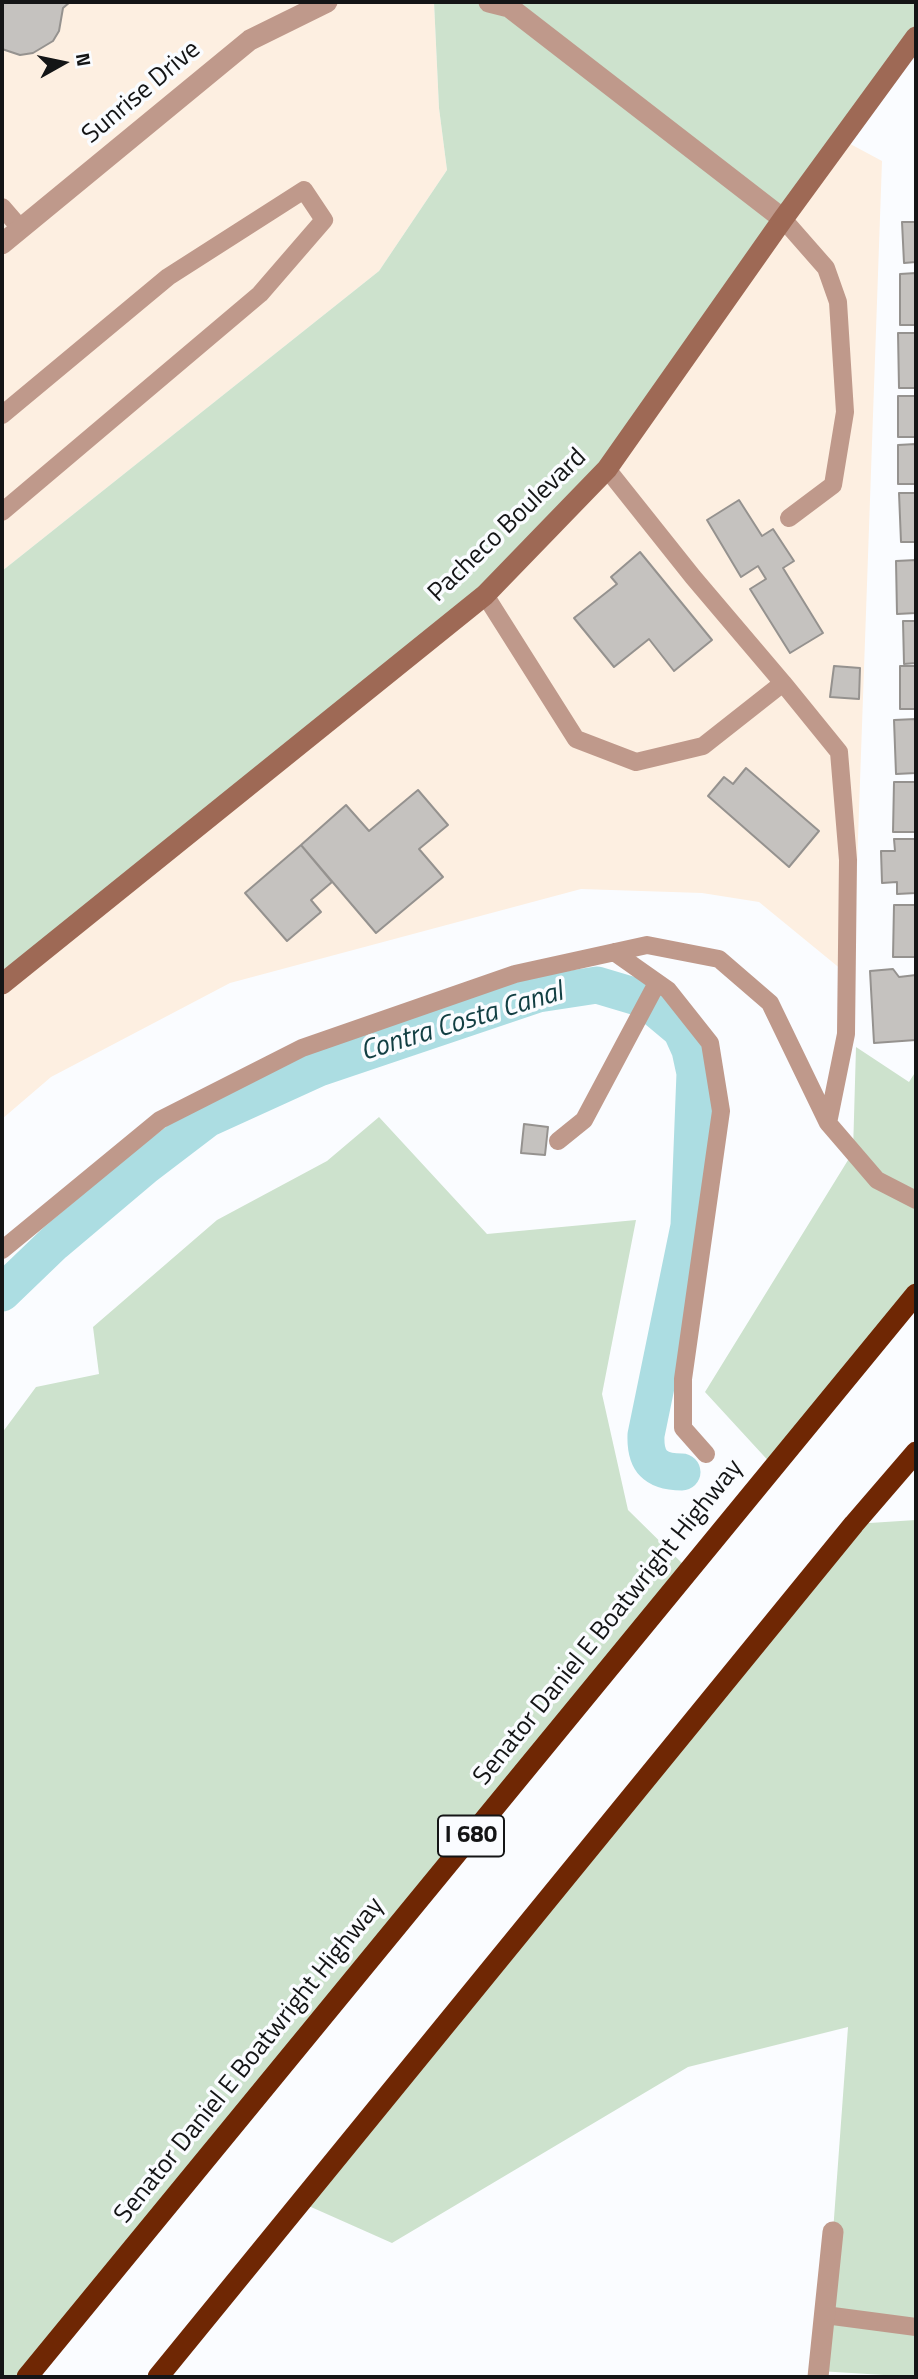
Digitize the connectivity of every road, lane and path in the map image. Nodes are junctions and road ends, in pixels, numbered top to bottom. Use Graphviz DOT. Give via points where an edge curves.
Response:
graph roads {
  1 [pos="327,2"];
  2 [pos="489,2"];
  3 [pos="916,37"];
  4 [pos="2,207"];
  5 [pos="783,219"];
  6 [pos="21,229"];
  7 [pos="2,244"];
  8 [pos="2,415"];
  9 [pos="607,469"];
  10 [pos="2,512"];
  11 [pos="789,518"];
  12 [pos="485,595"];
  13 [pos="783,683"];
  14 [pos="614,952"];
  15 [pos="657,983"];
  16 [pos="2,984"];
  17 [pos="828,1124"];
  18 [pos="558,1141"];
  19 [pos="916,1200"];
  20 [pos="2,1250"];
  21 [pos="916,1294"];
  22 [pos="916,1452"];
  23 [pos="706,1454"];
  24 [pos="833,2232"];
  25 [pos="825,2315"];
  26 [pos="916,2327"];
  27 [pos="27,2377"];
  28 [pos="158,2377"];
  29 [pos="818,2377"];
  1 -- 6 [label="street, Sunrise Drive" via="250,40"];
  2 -- 5 [label="street" via="509,7"];
  3 -- 5 [label="main road, Pacheco Boulevard"];
  4 -- 6 [label="lane"];
  5 -- 9 [label="main road, Pacheco Boulevard"];
  5 -- 11 [label="lane" via="826,268 838,302 845,412 833,485"];
  6 -- 7 [label="street, Sunrise Drive"];
  8 -- 10 [label="lane" via="168,276 304,190 324,220 260,294"];
  9 -- 12 [label="main road, Pacheco Boulevard"];
  9 -- 13 [label="lane"];
  12 -- 13 [label="lane" via="576,739 636,762 703,746"];
  12 -- 16 [label="main road, Pacheco Boulevard"];
  13 -- 17 [label="lane" via="838,752 848,860 846,1034"];
  14 -- 15 [label="lane"];
  14 -- 17 [label="lane" via="647,945 719,959 770,1003"];
  14 -- 20 [label="lane" via="515,974 302,1048 160,1120"];
  15 -- 18 [label="lane" via="584,1120"];
  15 -- 23 [label="lane" via="668,990 710,1044 721,1111 683,1379 682,1428"];
  17 -- 19 [label="lane" via="877,1180"];
  21 -- 27 [label="highway, Senator Daniel E Boatwright Highway / I 680"];
  22 -- 28 [label="highway"];
  24 -- 25 [label="street"];
  25 -- 26 [label="lane"];
  25 -- 29 [label="street"];
}
